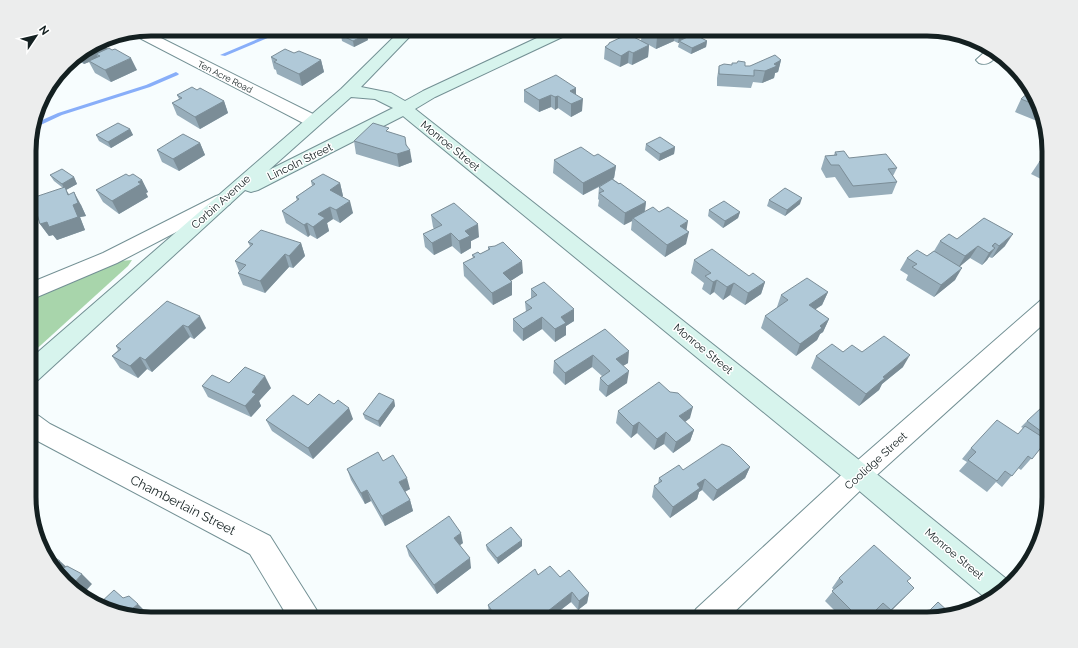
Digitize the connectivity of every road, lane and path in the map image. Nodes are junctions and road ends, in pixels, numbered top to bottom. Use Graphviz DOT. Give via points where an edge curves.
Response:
graph roads {
  1 [pos="146,36"];
  2 [pos="403,36"];
  3 [pos="553,36"];
  4 [pos="346,92"];
  5 [pos="404,110"];
  6 [pos="313,121"];
  7 [pos="223,200"];
  8 [pos="36,289"];
  9 [pos="1042,312"];
  10 [pos="36,369"];
  11 [pos="36,427"];
  12 [pos="859,476"];
  13 [pos="996,589"];
  14 [pos="302,612"];
  15 [pos="713,612"];
  1 -- 6 [label="street, Ten Acre Road"];
  2 -- 4 [label="street, Corbin Avenue"];
  3 -- 5 [label="street, Lincoln Street" via="429,94"];
  4 -- 5 [label="street" via="354,101 366,107"];
  4 -- 6 [label="street, Corbin Avenue"];
  5 -- 7 [label="street, Lincoln Street"];
  5 -- 12 [label="street, Monroe Street"];
  6 -- 7 [label="street, Corbin Avenue"];
  7 -- 8 [label="street, Lincoln Street" via="110,258"];
  7 -- 10 [label="street, Corbin Avenue"];
  9 -- 12 [label="street, Coolidge Street"];
  11 -- 14 [label="street, Chamberlain Street" via="260,545"];
  12 -- 13 [label="street, Monroe Street"];
  12 -- 15 [label="street, Coolidge Street"];
}
